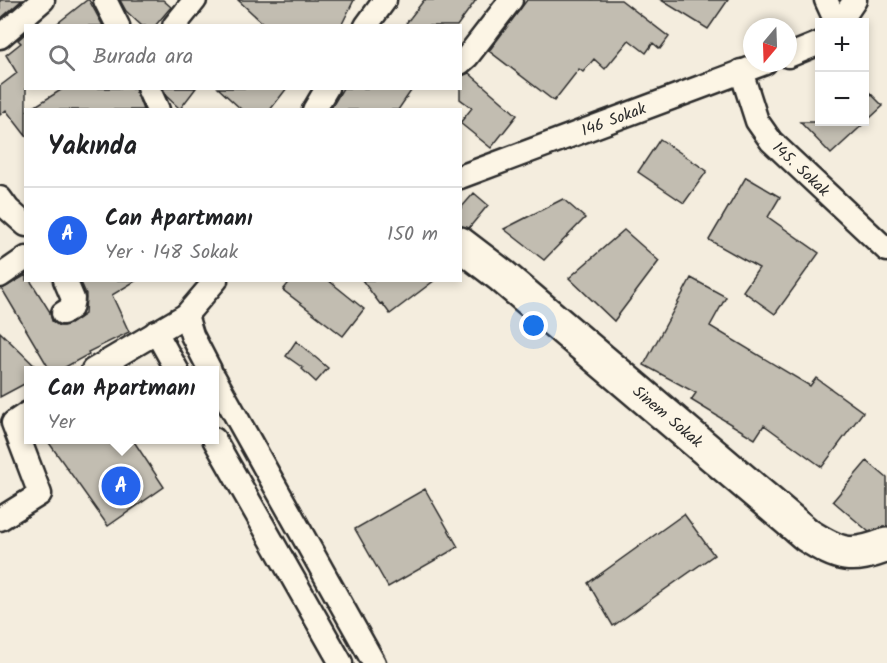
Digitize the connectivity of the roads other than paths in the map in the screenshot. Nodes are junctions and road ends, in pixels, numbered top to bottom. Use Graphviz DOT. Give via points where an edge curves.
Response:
graph roads {
  1 [pos="42,0"];
  2 [pos="105,0"];
  3 [pos="195,0"];
  4 [pos="511,0"];
  5 [pos="826,0"];
  6 [pos="855,0"];
  7 [pos="834,18"];
  8 [pos="843,18"];
  9 [pos="117,24"];
  10 [pos="176,24"];
  11 [pos="0,37"];
  12 [pos="815,45"];
  13 [pos="797,52"];
  14 [pos="462,61"];
  15 [pos="741,71"];
  16 [pos="149,90"];
  17 [pos="326,90"];
  18 [pos="157,108"];
  19 [pos="315,108"];
  20 [pos="462,176"];
  21 [pos="0,198"];
  22 [pos="24,223"];
  23 [pos="462,246"];
  24 [pos="887,250"];
  25 [pos="24,259"];
  26 [pos="0,276"];
  27 [pos="66,282"];
  28 [pos="214,282"];
  29 [pos="63,312"];
  30 [pos="186,315"];
  31 [pos="156,332"];
  32 [pos="101,366"];
  33 [pos="175,366"];
  34 [pos="208,366"];
  35 [pos="219,386"];
  36 [pos="24,416"];
  37 [pos="217,444"];
  38 [pos="0,519"];
  39 [pos="887,545"];
  40 [pos="341,663"];
  41 [pos="374,663"];
  1 -- 11 [label="street"];
  2 -- 9 [label="street"];
  3 -- 10 [label="street"];
  4 -- 14 [label="street"];
  5 -- 7 [label="street"];
  6 -- 8 [label="street"];
  12 -- 13 [label="street"];
  15 -- 20 [label="street, 146 Sokak"];
  15 -- 24 [label="street, 145. Sokak" via="757,121 771,141"];
  16 -- 18 [label="street"];
  17 -- 19 [label="street"];
  21 -- 22 [label="street"];
  23 -- 39 [label="street, Sinem Sokak" via="807,535 844,554 865,553"];
  25 -- 26 [label="street"];
  27 -- 29 [label="street" via="73,299 71,308"];
  28 -- 30 [label="street"];
  30 -- 31 [label="street"];
  30 -- 34 [label="street"];
  31 -- 32 [label="street"];
  31 -- 33 [label="street"];
  35 -- 41 [label="street"];
  36 -- 38 [label="street" via="12,423 40,494"];
  37 -- 40 [label="street"];
}
